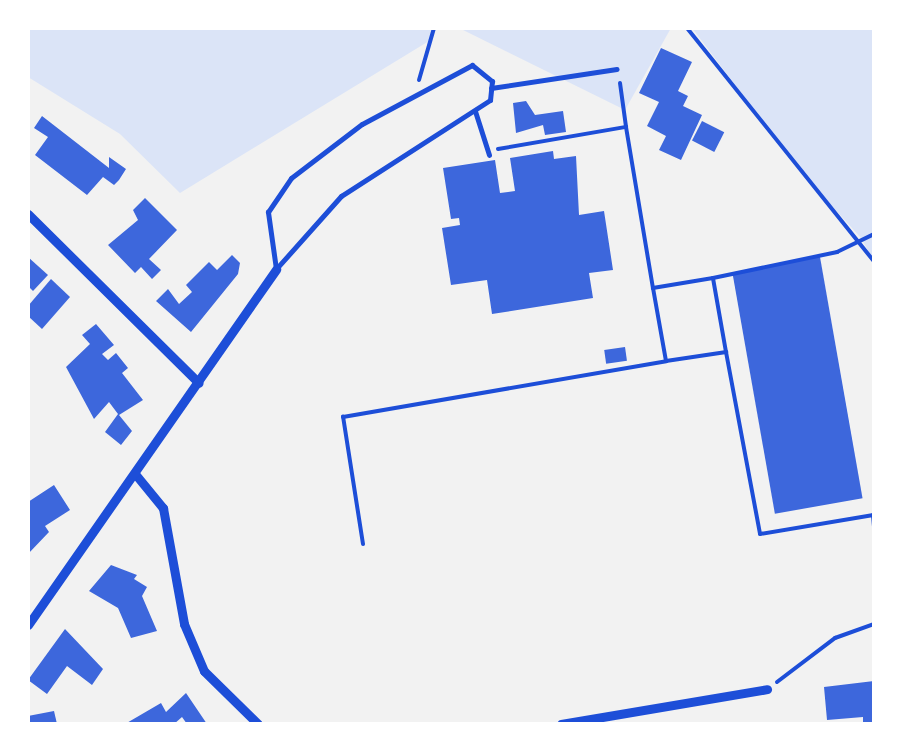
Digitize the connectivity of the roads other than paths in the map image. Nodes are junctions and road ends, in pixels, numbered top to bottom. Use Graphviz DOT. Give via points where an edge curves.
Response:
graph roads {
  1 [pos="617,69"];
  2 [pos="492,88"];
  3 [pos="476,111"];
  4 [pos="489,153"];
  5 [pos="28,214"];
  6 [pos="276,269"];
  7 [pos="198,383"];
  8 [pos="136,475"];
  9 [pos="28,625"];
  10 [pos="768,689"];
  11 [pos="258,724"];
  12 [pos="561,724"];
  1 -- 2 [label="lane"];
  2 -- 3 [label="lane" via="490,100"];
  2 -- 6 [label="lane" via="484,69 472,65 418,90 322,151 274,196 268,212"];
  3 -- 4 [label="lane"];
  3 -- 6 [label="lane" via="341,196"];
  5 -- 7 [label="street"];
  6 -- 7 [label="street"];
  7 -- 8 [label="street"];
  8 -- 9 [label="street"];
  8 -- 11 [label="street" via="163,508 184,624 204,670"];
  10 -- 12 [label="street"];
}
